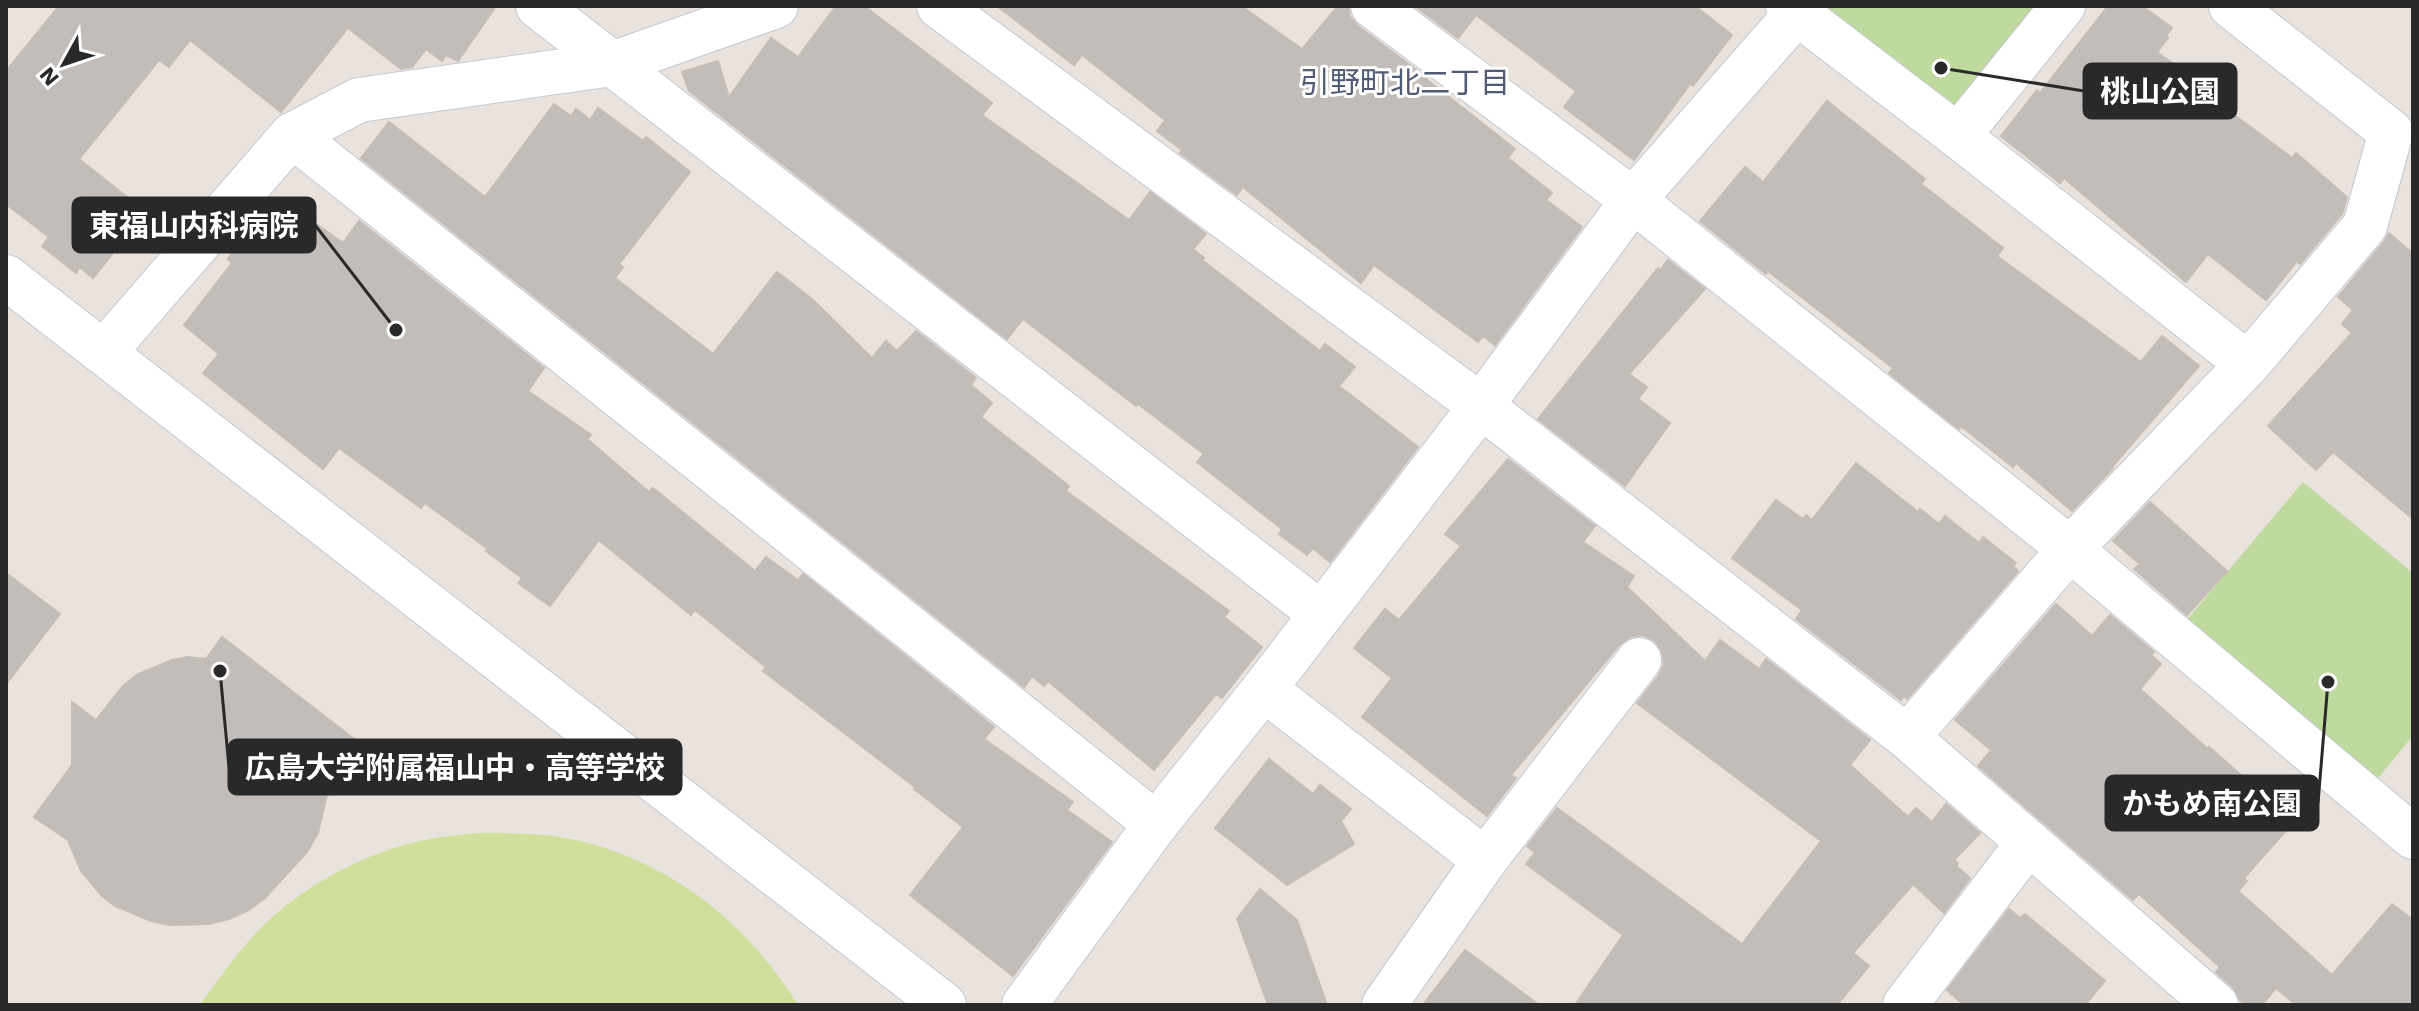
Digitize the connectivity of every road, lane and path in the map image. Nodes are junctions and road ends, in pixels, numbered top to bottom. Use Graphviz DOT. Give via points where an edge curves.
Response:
graph roads {
  1 [pos="538,6"];
  2 [pos="776,6"];
  3 [pos="939,6"];
  4 [pos="1373,6"];
  5 [pos="2063,6"];
  6 [pos="2231,6"];
  7 [pos="1793,10"];
  8 [pos="612,64"];
  9 [pos="292,135"];
  10 [pos="1958,136"];
  11 [pos="1633,200"];
  12 [pos="6,277"];
  13 [pos="104,352"];
  14 [pos="2248,364"];
  15 [pos="1481,406"];
  16 [pos="2070,549"];
  17 [pos="1320,613"];
  18 [pos="1639,660"];
  19 [pos="1264,689"];
  20 [pos="1907,737"];
  21 [pos="1156,824"];
  22 [pos="2413,837"];
  23 [pos="2028,843"];
  24 [pos="1485,860"];
  25 [pos="944,1005"];
  26 [pos="1024,1005"];
  27 [pos="1384,1005"];
  28 [pos="1905,1005"];
  29 [pos="2216,1005"];
  1 -- 8 [label="street"];
  2 -- 8 [label="street"];
  3 -- 15 [label="street"];
  4 -- 11 [label="street"];
  5 -- 10 [label="street"];
  6 -- 14 [label="street" via="2391,132 2365,226"];
  7 -- 10 [label="street"];
  7 -- 11 [label="street"];
  8 -- 9 [label="street" via="359,100"];
  8 -- 17 [label="street"];
  9 -- 13 [label="street"];
  9 -- 21 [label="street"];
  10 -- 14 [label="street"];
  11 -- 15 [label="street"];
  11 -- 16 [label="street"];
  12 -- 13 [label="street"];
  13 -- 25 [label="street"];
  14 -- 16 [label="street"];
  15 -- 17 [label="street"];
  15 -- 20 [label="street"];
  16 -- 20 [label="street"];
  16 -- 22 [label="street"];
  17 -- 19 [label="street"];
  18 -- 24 [label="street"];
  19 -- 21 [label="street"];
  19 -- 24 [label="street"];
  20 -- 23 [label="street"];
  21 -- 26 [label="street"];
  23 -- 28 [label="street"];
  23 -- 29 [label="street"];
  24 -- 27 [label="street"];
}
